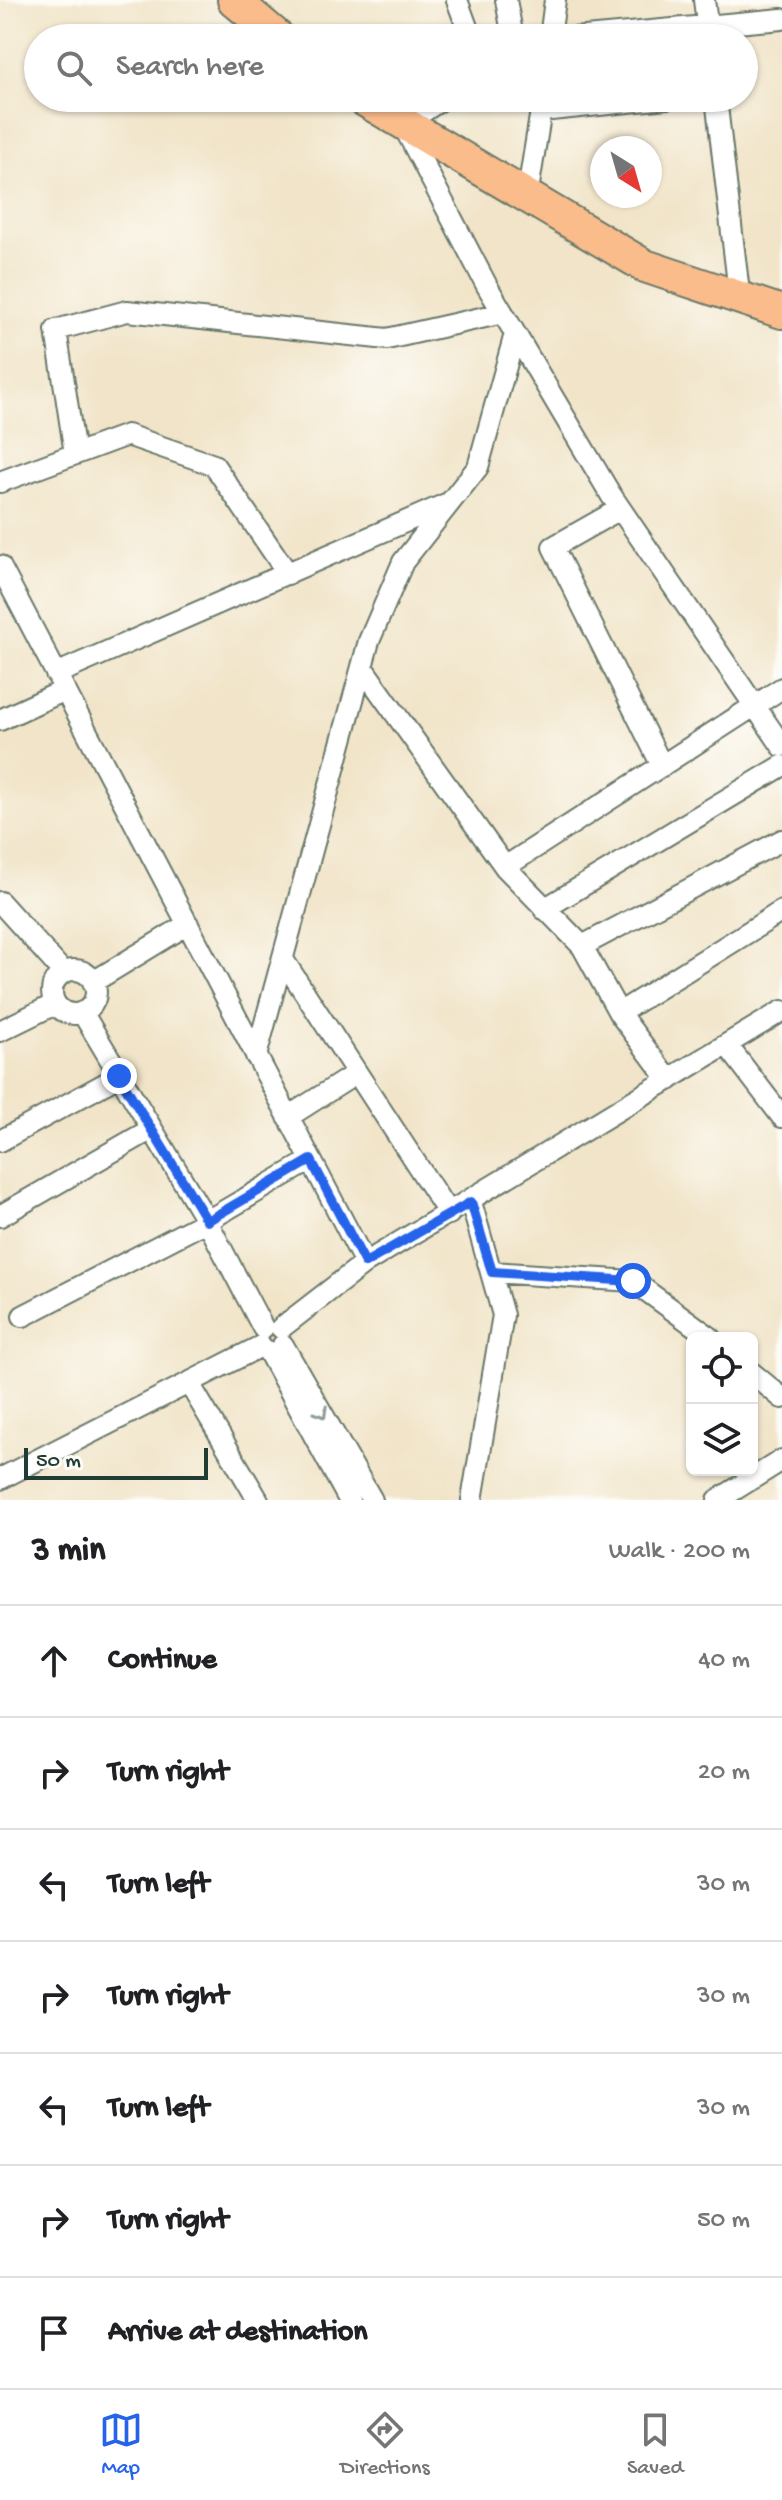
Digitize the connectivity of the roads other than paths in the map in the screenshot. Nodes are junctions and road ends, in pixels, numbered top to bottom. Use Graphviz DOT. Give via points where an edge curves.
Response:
graph roads {
  1 [pos="234,0"];
  2 [pos="457,0"];
  3 [pos="506,0"];
  4 [pos="555,0"];
  5 [pos="704,0"];
  6 [pos="782,19"];
  7 [pos="262,24"];
  8 [pos="466,24"];
  9 [pos="510,24"];
  10 [pos="552,24"];
  11 [pos="707,24"];
  12 [pos="754,24"];
  13 [pos="383,112"];
  14 [pos="423,112"];
  15 [pos="541,112"];
  16 [pos="718,112"];
  17 [pos="403,125"];
  18 [pos="527,197"];
  19 [pos="740,301"];
  20 [pos="782,312"];
  21 [pos="503,313"];
  22 [pos="515,334"];
  23 [pos="75,454"];
  24 [pos="0,482"];
  25 [pos="450,503"];
  26 [pos="620,509"];
  27 [pos="0,566"];
  28 [pos="288,574"];
  29 [pos="362,667"];
  30 [pos="61,682"];
  31 [pos="782,688"];
  32 [pos="754,705"];
  33 [pos="0,720"];
  34 [pos="782,746"];
  35 [pos="662,766"];
  36 [pos="782,766"];
  37 [pos="782,840"];
  38 [pos="505,867"];
  39 [pos="0,902"];
  40 [pos="544,909"];
  41 [pos="782,911"];
  42 [pos="188,924"];
  43 [pos="582,946"];
  44 [pos="284,961"];
  45 [pos="63,972"];
  46 [pos="93,982"];
  47 [pos="55,1004"];
  48 [pos="782,1011"];
  49 [pos="82,1012"];
  50 [pos="619,1013"];
  51 [pos="0,1031"];
  52 [pos="727,1045"];
  53 [pos="256,1056"];
  54 [pos="357,1073"];
  55 [pos="119,1076"];
  56 [pos="669,1080"];
  57 [pos="288,1117"];
  58 [pos="782,1117"];
  59 [pos="150,1130"];
  60 [pos="0,1141"];
  61 [pos="311,1160"];
  62 [pos="471,1202"];
  63 [pos="449,1214"];
  64 [pos="0,1216"];
  65 [pos="207,1221"];
  66 [pos="365,1263"];
  67 [pos="492,1272"];
  68 [pos="23,1316"];
  69 [pos="703,1332"];
  70 [pos="271,1340"];
  71 [pos="758,1378"];
  72 [pos="189,1383"];
  73 [pos="782,1398"];
  74 [pos="782,1460"];
  75 [pos="0,1479"];
  76 [pos="258,1500"];
  77 [pos="349,1500"];
  78 [pos="372,1500"];
  79 [pos="472,1500"];
  80 [pos="718,1500"];
  1 -- 7 [label="main road"];
  2 -- 8 [label="street"];
  3 -- 9 [label="street"];
  4 -- 10 [label="street"];
  5 -- 11 [label="street"];
  6 -- 12 [label="street"];
  13 -- 17 [label="main road"];
  14 -- 17 [label="street"];
  15 -- 18 [label="street"];
  16 -- 19 [label="street"];
  17 -- 18 [label="main road"];
  17 -- 21 [label="street"];
  18 -- 19 [label="main road" via="645,266"];
  19 -- 20 [label="main road"];
  21 -- 22 [label="street"];
  21 -- 23 [label="street" via="387,339 127,311 56,330"];
  22 -- 25 [label="street" via="478,467"];
  22 -- 26 [label="street"];
  23 -- 24 [label="street"];
  23 -- 28 [label="street" via="127,435 214,465"];
  25 -- 28 [label="street"];
  25 -- 29 [label="street" via="403,562"];
  26 -- 32 [label="street"];
  26 -- 35 [label="street" via="553,547"];
  27 -- 30 [label="street"];
  28 -- 30 [label="street"];
  29 -- 38 [label="street"];
  29 -- 44 [label="street"];
  30 -- 33 [label="street"];
  30 -- 42 [label="street"];
  31 -- 32 [label="street"];
  32 -- 34 [label="street"];
  32 -- 35 [label="street"];
  35 -- 38 [label="street"];
  36 -- 40 [label="street"];
  37 -- 43 [label="street"];
  38 -- 40 [label="street"];
  39 -- 45 [label="street"];
  40 -- 43 [label="street"];
  41 -- 50 [label="street"];
  42 -- 46 [label="street"];
  42 -- 53 [label="street"];
  43 -- 50 [label="street"];
  44 -- 53 [label="street"];
  44 -- 54 [label="street"];
  45 -- 46 [label="street" via="84,972"];
  45 -- 47 [label="street" via="53,982"];
  46 -- 49 [label="street" via="93,1002"];
  47 -- 49 [label="street" via="67,1013"];
  47 -- 51 [label="street"];
  48 -- 52 [label="street"];
  49 -- 55 [label="street"];
  50 -- 56 [label="street"];
  52 -- 56 [label="street"];
  52 -- 58 [label="street"];
  53 -- 57 [label="street"];
  54 -- 57 [label="street"];
  54 -- 63 [label="street"];
  55 -- 59 [label="street"];
  55 -- 60 [label="street"];
  56 -- 62 [label="street"];
  57 -- 61 [label="street"];
  59 -- 64 [label="street"];
  59 -- 65 [label="street"];
  61 -- 65 [label="street"];
  61 -- 66 [label="street"];
  62 -- 63 [label="street"];
  62 -- 67 [label="street"];
  63 -- 66 [label="street"];
  65 -- 68 [label="street"];
  65 -- 70 [label="street"];
  66 -- 70 [label="street"];
  67 -- 69 [label="street" via="633,1281"];
  67 -- 79 [label="street" via="503,1315"];
  70 -- 72 [label="street"];
  70 -- 77 [label="street"];
  70 -- 78 [label="street, one-way"];
  71 -- 73 [label="street"];
  72 -- 75 [label="street"];
  72 -- 76 [label="street"];
  74 -- 80 [label="street"];
}
